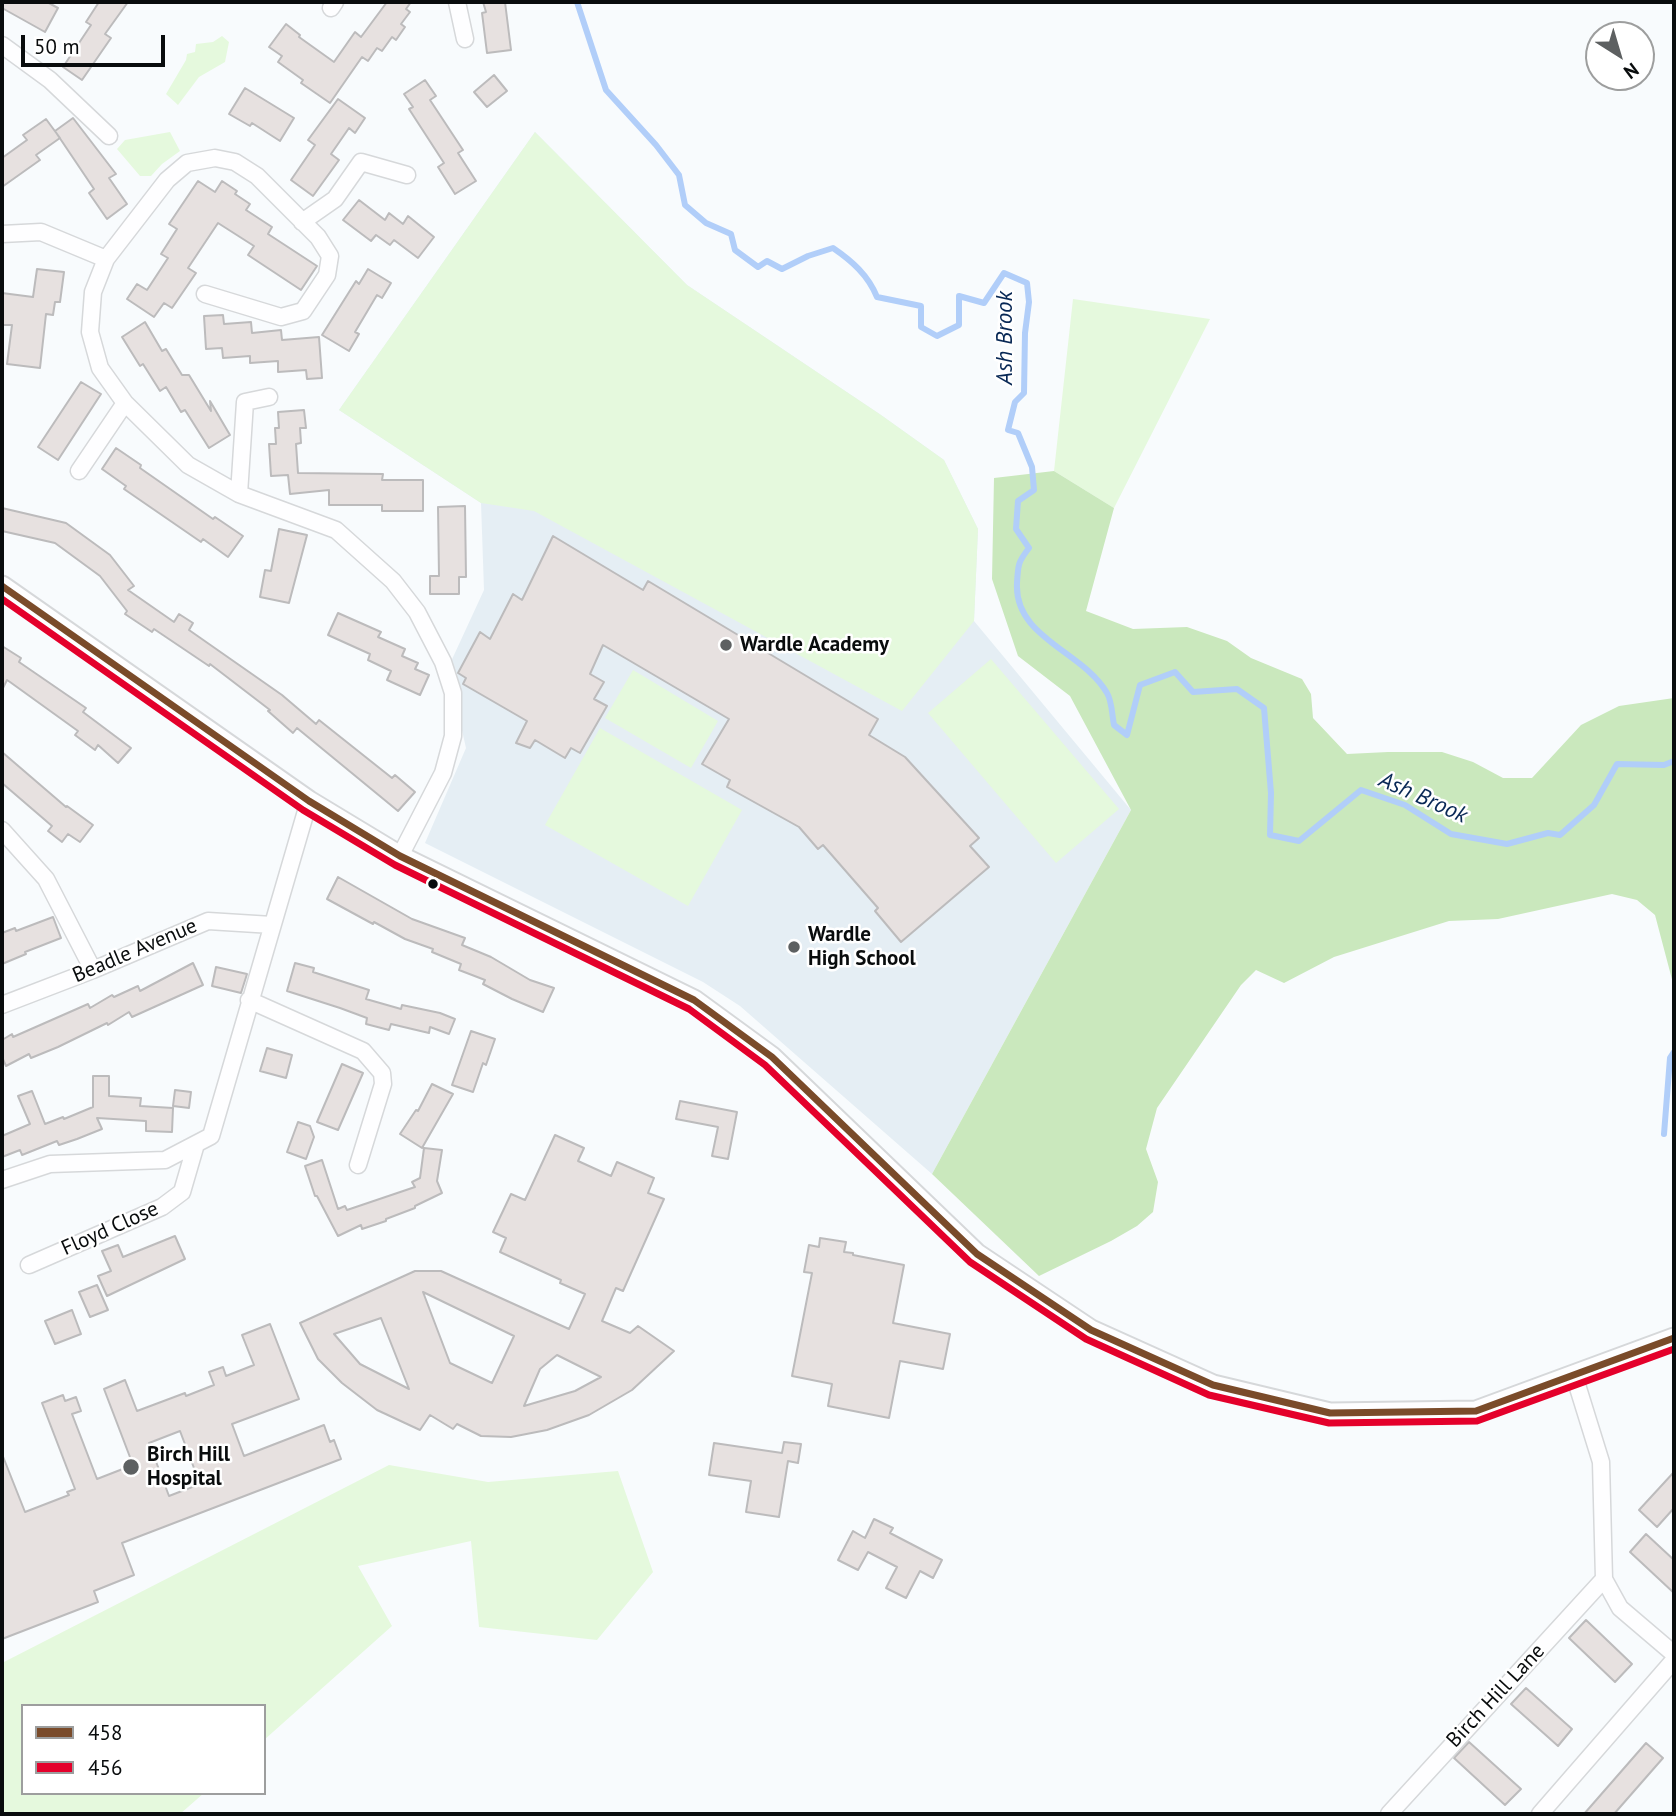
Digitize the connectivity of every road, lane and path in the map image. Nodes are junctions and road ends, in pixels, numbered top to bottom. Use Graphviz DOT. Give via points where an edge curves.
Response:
graph roads {
  1 [pos="457,2"];
  2 [pos="465,39"];
  3 [pos="2,45"];
  4 [pos="109,136"];
  5 [pos="407,175"];
  6 [pos="302,222"];
  7 [pos="2,234"];
  8 [pos="106,259"];
  9 [pos="205,294"];
  10 [pos="269,397"];
  11 [pos="125,403"];
  12 [pos="79,471"];
  13 [pos="239,494"];
  14 [pos="2,586"];
  15 [pos="309,802"];
  16 [pos="2,830"];
  17 [pos="400,856"];
  18 [pos="272,925"];
  19 [pos="93,970"];
  20 [pos="249,1000"];
  21 [pos="2,1005"];
  22 [pos="196,1144"];
  23 [pos="358,1165"];
  24 [pos="2,1180"];
  25 [pos="29,1265"];
  26 [pos="1674,1338"];
  27 [pos="1574,1375"];
  28 [pos="1604,1579"];
  29 [pos="1674,1654"];
  30 [pos="1674,1660"];
  31 [pos="1389,1814"];
  32 [pos="1540,1814"];
  1 -- 2 [label="street"];
  3 -- 4 [label="street" via="50,80"];
  5 -- 6 [label="street" via="361,162 335,199"];
  6 -- 8 [label="street" via="257,176 235,162 215,158 187,163 167,180"];
  6 -- 9 [label="street" via="330,256 327,275 303,311 281,317"];
  7 -- 8 [label="street" via="41,232"];
  8 -- 11 [label="street" via="93,292 90,332 100,368"];
  10 -- 13 [label="street" via="245,402"];
  11 -- 12 [label="street"];
  11 -- 13 [label="street" via="188,466"];
  13 -- 17 [label="street" via="336,530 393,581 443,662 453,693 453,736 443,773"];
  14 -- 15 [label="street"];
  15 -- 17 [label="street"];
  15 -- 18 [label="street"];
  16 -- 19 [label="street" via="46,879"];
  17 -- 27 [label="street" via="694,1000 772,1057 977,1254 1091,1330 1213,1385 1331,1413 1476,1411"];
  18 -- 19 [label="street, Beadle Avenue" via="208,920"];
  18 -- 20 [label="street"];
  19 -- 21 [label="street, Beadle Avenue"];
  20 -- 22 [label="street" via="211,1136"];
  20 -- 23 [label="street" via="363,1051 382,1073 383,1084"];
  22 -- 24 [label="street" via="165,1160 50,1164"];
  22 -- 25 [label="street, Floyd Close" via="182,1192 162,1207"];
  26 -- 27 [label="street"];
  27 -- 28 [label="street" via="1601,1462"];
  28 -- 29 [label="street" via="1620,1608"];
  28 -- 31 [label="street, Birch Hill Lane"];
  30 -- 32 [label="street"];
}
